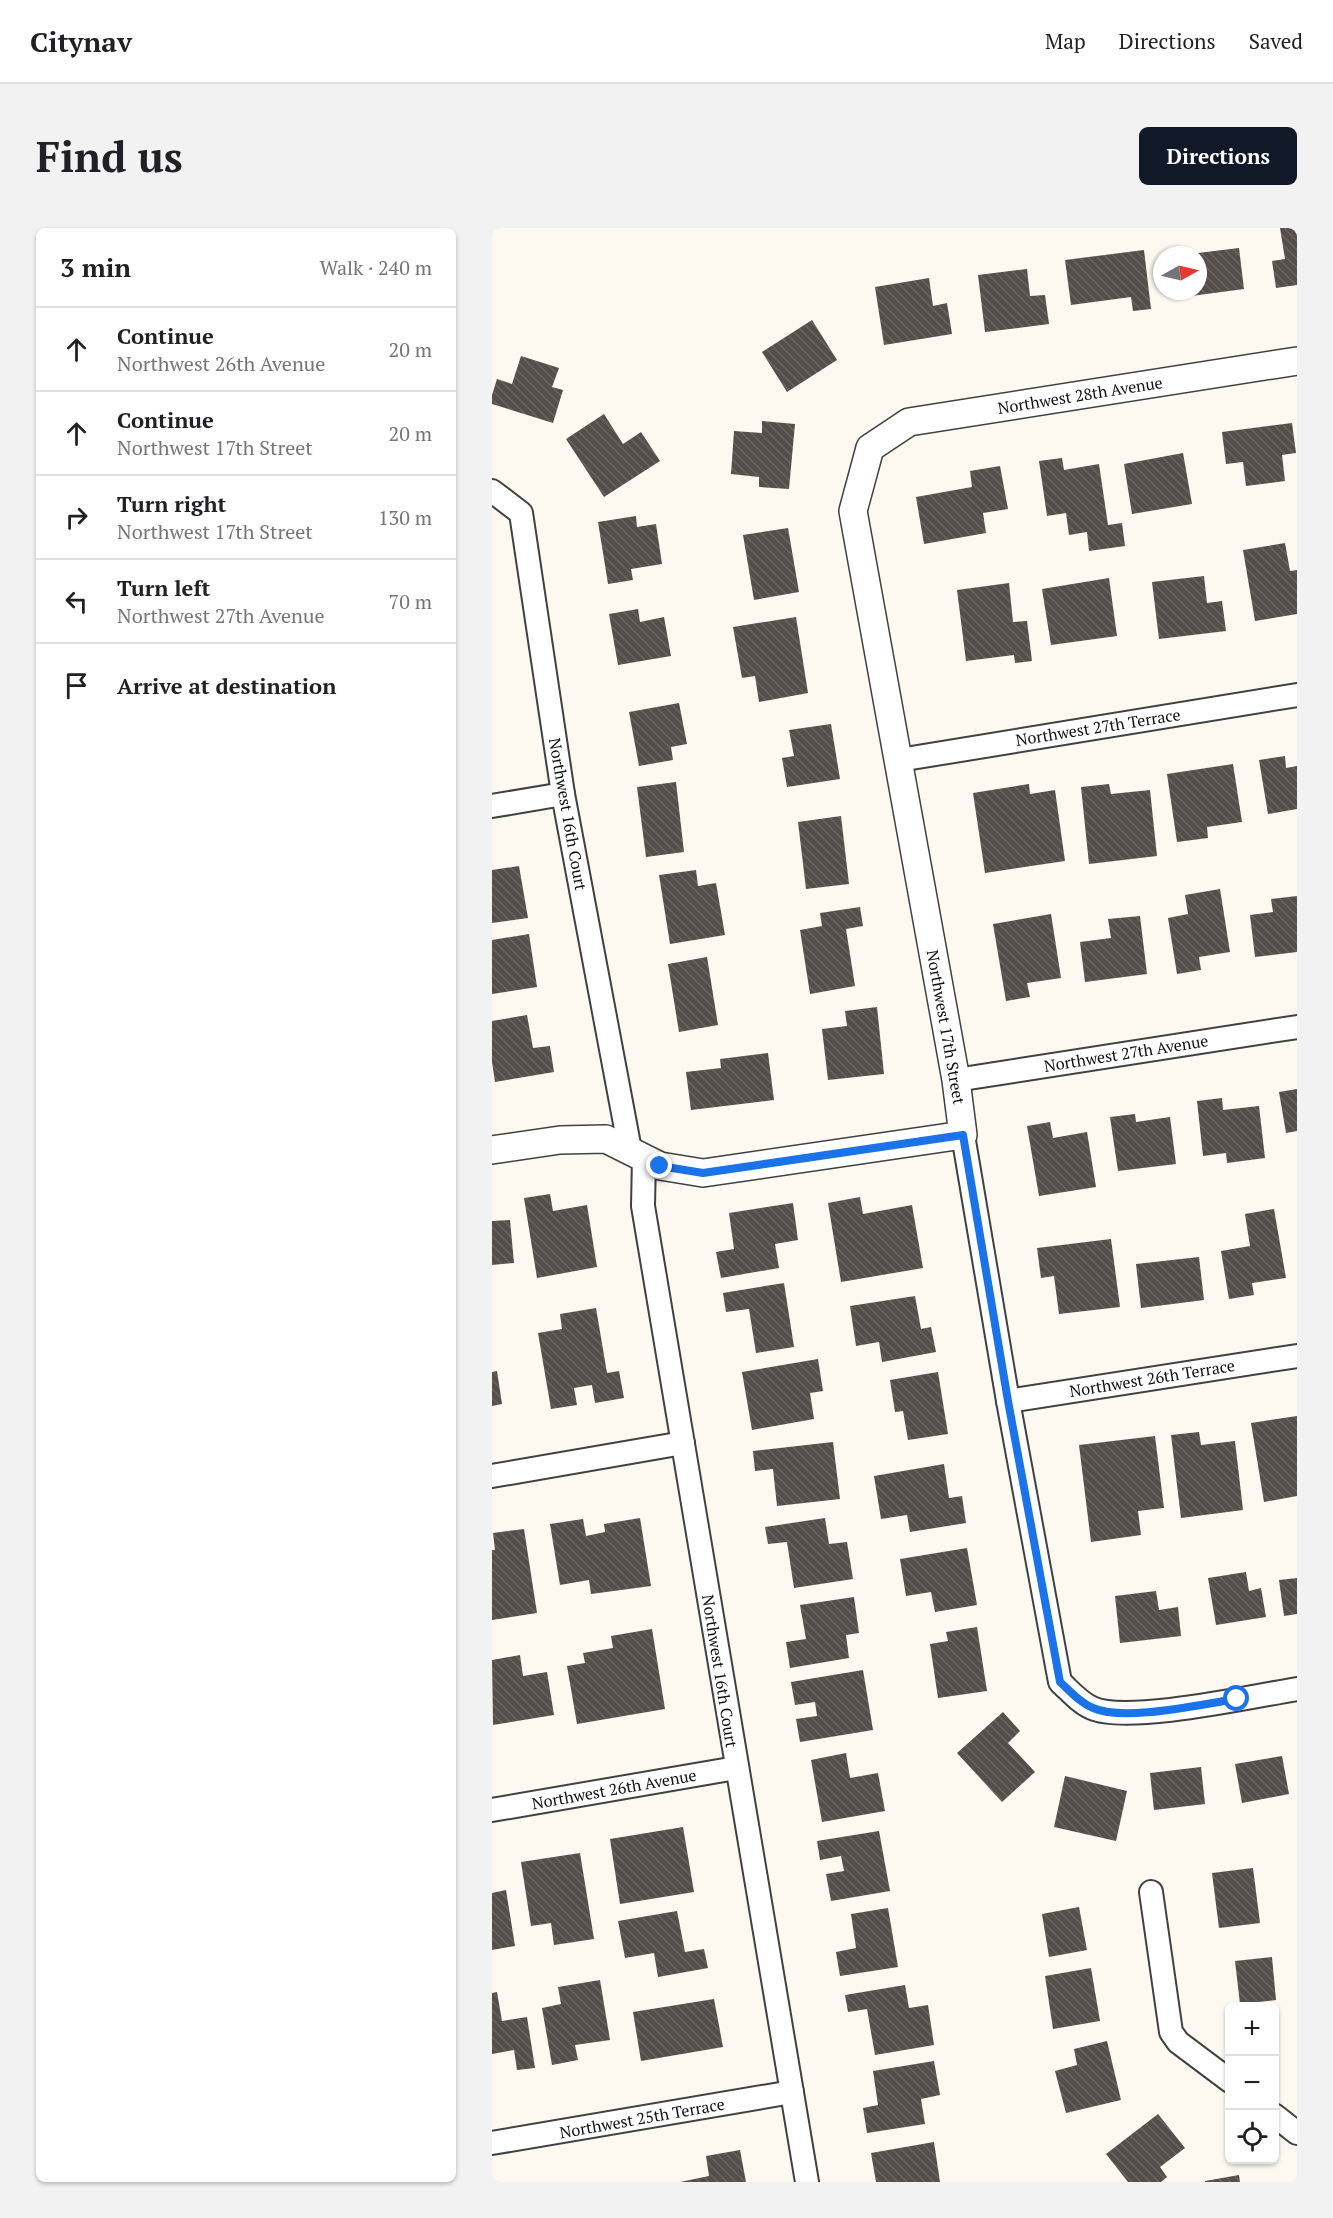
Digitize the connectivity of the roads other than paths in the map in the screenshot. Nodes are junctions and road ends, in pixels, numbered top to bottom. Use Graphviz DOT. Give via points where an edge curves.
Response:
graph roads {
  1 [pos="1297,361"];
  2 [pos="870,448"];
  3 [pos="492,491"];
  4 [pos="1297,695"];
  5 [pos="899,760"];
  6 [pos="563,794"];
  7 [pos="492,806"];
  8 [pos="1297,1027"];
  9 [pos="956,1080"];
  10 [pos="963,1135"];
  11 [pos="492,1150"];
  12 [pos="637,1154"];
  13 [pos="1297,1356"];
  14 [pos="1008,1401"];
  15 [pos="682,1443"];
  16 [pos="492,1476"];
  17 [pos="1297,1689"];
  18 [pos="736,1768"];
  19 [pos="492,1810"];
  20 [pos="1150,1892"];
  21 [pos="1225,2077"];
  22 [pos="792,2092"];
  23 [pos="1279,2118"];
  24 [pos="1297,2133"];
  25 [pos="492,2143"];
  26 [pos="807,2182"];
  1 -- 2 [label="street, Northwest 28th Avenue" via="909,422"];
  2 -- 5 [label="street, Northwest 17th Street" via="853,511"];
  3 -- 6 [label="street, Northwest 16th Court" via="521,513"];
  4 -- 5 [label="street, Northwest 27th Terrace"];
  5 -- 9 [label="street, Northwest 17th Street"];
  6 -- 7 [label="street"];
  6 -- 12 [label="street, Northwest 16th Court"];
  8 -- 9 [label="street, Northwest 27th Avenue"];
  9 -- 10 [label="street, Northwest 17th Street"];
  10 -- 12 [label="street" via="703,1173 660,1166"];
  10 -- 14 [label="street, Northwest 17th Street"];
  11 -- 12 [label="street" via="560,1140 606,1139"];
  12 -- 15 [label="street, Northwest 16th Court"];
  13 -- 14 [label="street, Northwest 26th Terrace"];
  14 -- 17 [label="street, Northwest 17th Street" via="1060,1682 1094,1709 1120,1713 1155,1712"];
  15 -- 16 [label="street"];
  15 -- 18 [label="street, Northwest 16th Court"];
  18 -- 19 [label="street, Northwest 26th Avenue"];
  18 -- 22 [label="street, Northwest 16th Court"];
  20 -- 21 [label="street" via="1171,2032 1178,2042"];
  22 -- 25 [label="street, Northwest 25th Terrace"];
  22 -- 26 [label="street, Northwest 16th Court"];
  23 -- 24 [label="street"];
}
